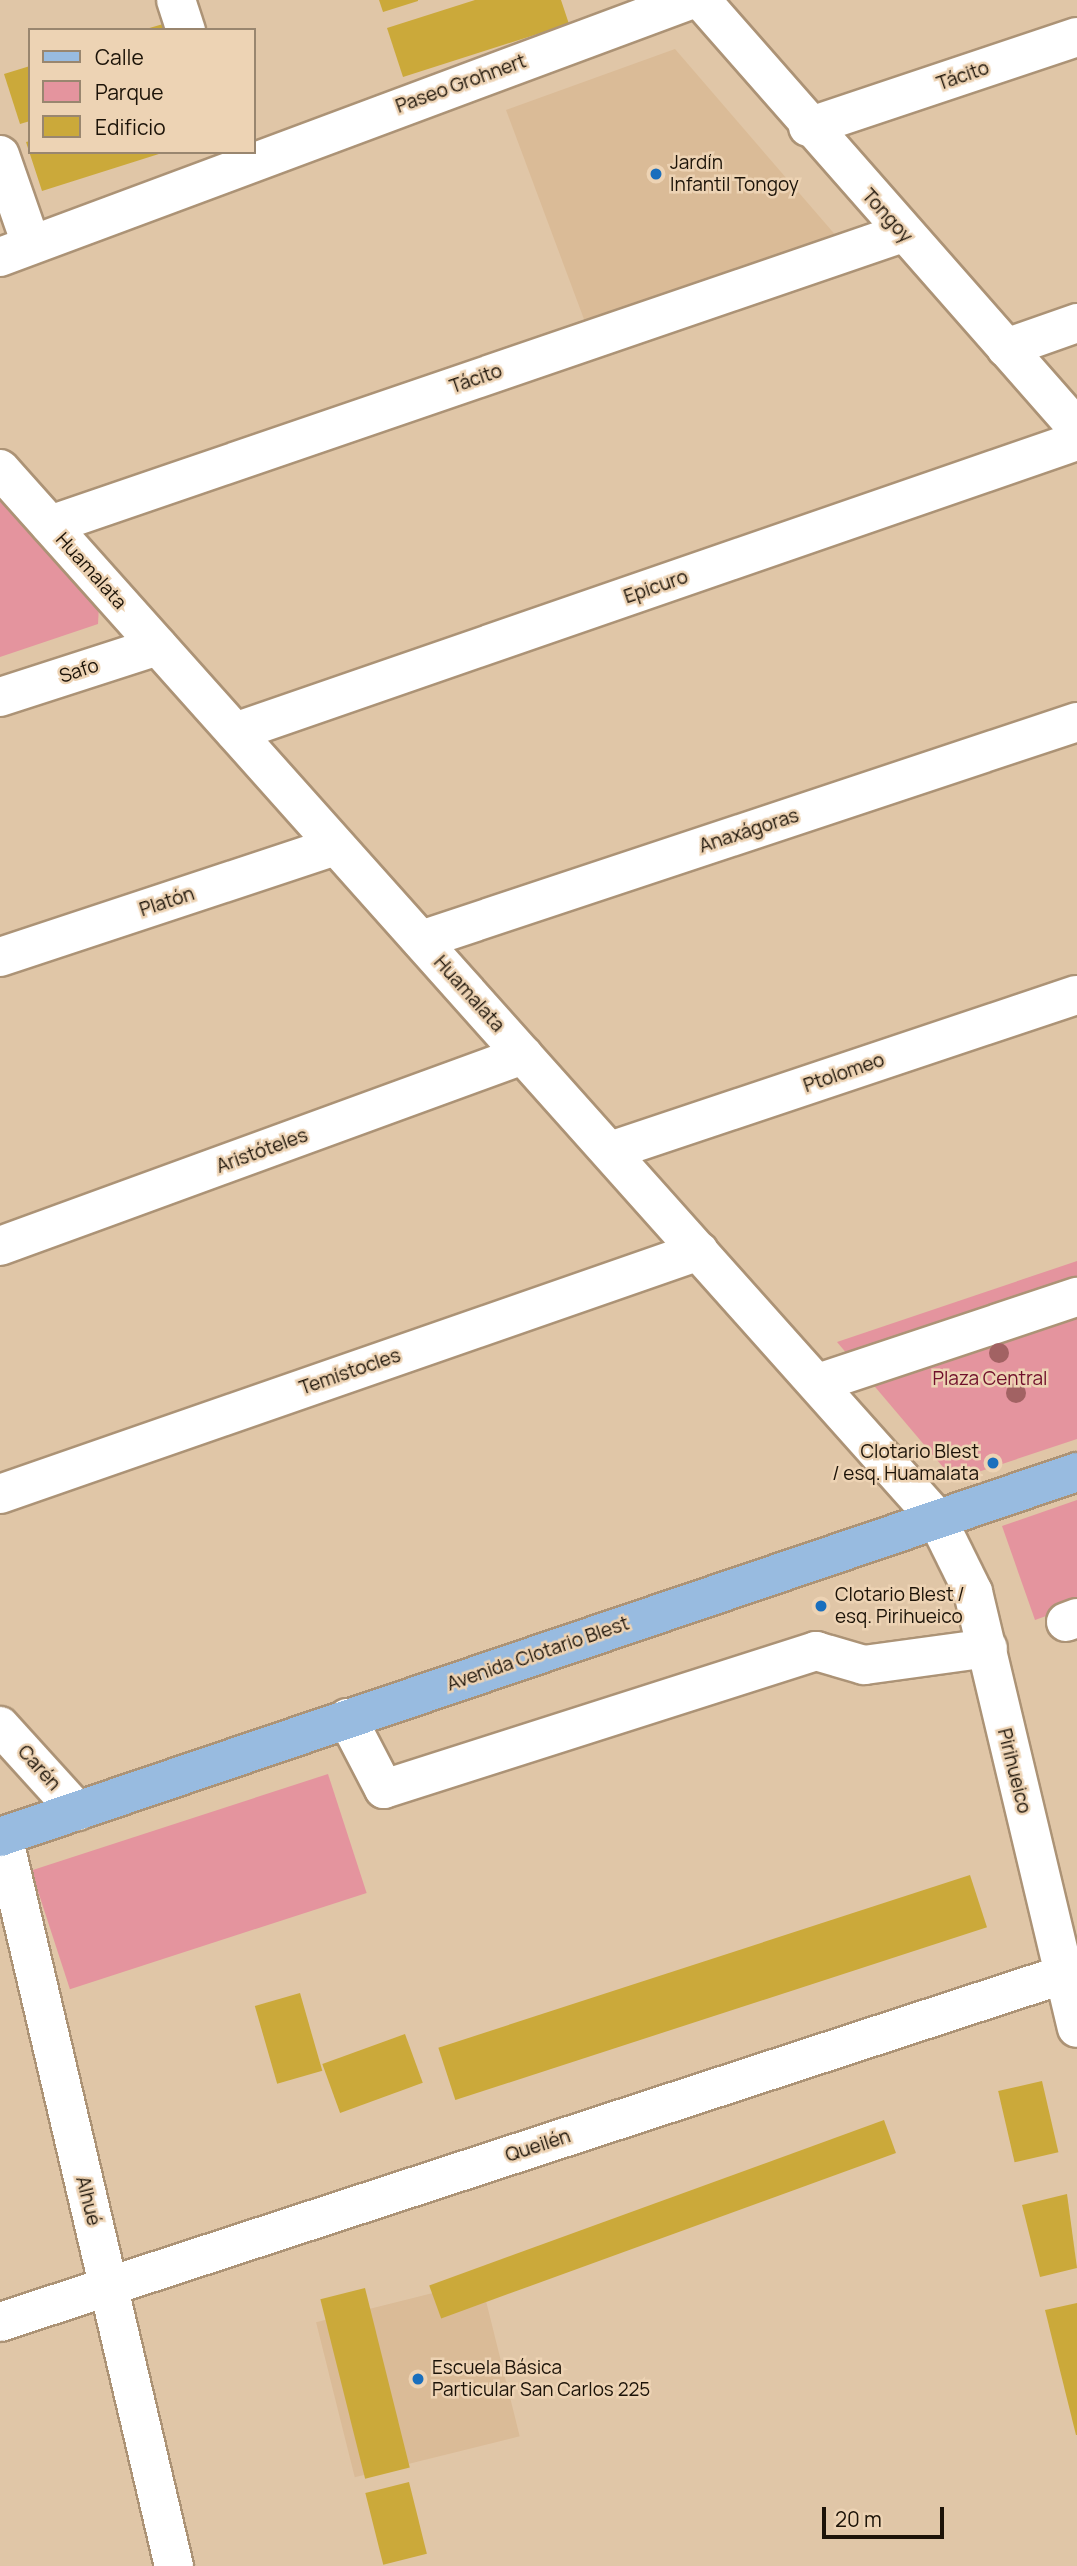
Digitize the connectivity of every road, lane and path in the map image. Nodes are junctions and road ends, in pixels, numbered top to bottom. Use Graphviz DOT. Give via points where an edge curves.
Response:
graph roads {
  1 [pos="176,0"];
  2 [pos="690,0"];
  3 [pos="701,0"];
  4 [pos="185,28"];
  5 [pos="1077,37"];
  6 [pos="808,127"];
  7 [pos="256,151"];
  8 [pos="247,154"];
  9 [pos="0,156"];
  10 [pos="230,160"];
  11 [pos="903,233"];
  12 [pos="15,251"];
  13 [pos="1077,323"];
  14 [pos="1006,348"];
  15 [pos="1077,428"];
  16 [pos="1077,441"];
  17 [pos="0,469"];
  18 [pos="50,525"];
  19 [pos="158,646"];
  20 [pos="0,697"];
  21 [pos="1077,722"];
  22 [pos="235,732"];
  23 [pos="333,847"];
  24 [pos="421,940"];
  25 [pos="0,957"];
  26 [pos="1077,995"];
  27 [pos="523,1055"];
  28 [pos="610,1151"];
  29 [pos="0,1246"];
  30 [pos="699,1251"];
  31 [pos="1077,1297"];
  32 [pos="818,1383"];
  33 [pos="1077,1472"];
  34 [pos="0,1494"];
  35 [pos="937,1519"];
  36 [pos="988,1648"];
  37 [pos="347,1718"];
  38 [pos="0,1726"];
  39 [pos="77,1811"];
  40 [pos="2,1836"];
  41 [pos="1071,1972"];
  42 [pos="1077,2028"];
  43 [pos="109,2286"];
  44 [pos="0,2322"];
  45 [pos="174,2566"];
  1 -- 4 [label="street"];
  2 -- 7 [label="street, Paseo Grohnert"];
  3 -- 6 [label="street, Tongoy"];
  5 -- 6 [label="street, Tácito"];
  6 -- 11 [label="street, Tongoy"];
  8 -- 10 [label="street, Paseo Grohnert"];
  9 -- 12 [label="street, Paseo Grohnert"];
  10 -- 12 [label="street, Paseo Grohnert"];
  11 -- 14 [label="street, Tongoy"];
  11 -- 18 [label="street, Tácito"];
  13 -- 14 [label="street"];
  14 -- 15 [label="street, Tongoy"];
  16 -- 22 [label="street, Epicuro"];
  17 -- 18 [label="street, Huamalata"];
  18 -- 19 [label="street, Huamalata"];
  19 -- 20 [label="street, Safo"];
  19 -- 22 [label="street, Huamalata"];
  21 -- 24 [label="street, Anaxágoras"];
  22 -- 23 [label="street, Huamalata"];
  23 -- 24 [label="street, Huamalata"];
  23 -- 25 [label="street, Platón"];
  24 -- 27 [label="street, Huamalata"];
  26 -- 28 [label="street, Ptolomeo"];
  27 -- 28 [label="street, Huamalata"];
  27 -- 29 [label="street, Aristóteles"];
  28 -- 30 [label="street, Huamalata"];
  30 -- 32 [label="street, Huamalata"];
  30 -- 34 [label="street, Temístocles"];
  31 -- 32 [label="street"];
  32 -- 35 [label="street, Huamalata"];
  33 -- 35 [label="main road, Avenida Clotario Blest"];
  35 -- 36 [label="street, Pirihueico" via="974,1592"];
  35 -- 37 [label="main road, Avenida Clotario Blest"];
  36 -- 37 [label="street" via="864,1665 816,1651 384,1789"];
  36 -- 41 [label="street, Pirihueico"];
  37 -- 39 [label="main road, Avenida Clotario Blest"];
  38 -- 39 [label="street, Carén"];
  39 -- 40 [label="main road, Avenida Clotario Blest"];
  40 -- 43 [label="street, Alhué"];
  41 -- 42 [label="street, Pirihueico"];
  41 -- 43 [label="street, Queilén"];
  43 -- 44 [label="street, Queilén"];
  43 -- 45 [label="street, Alhué"];
}
